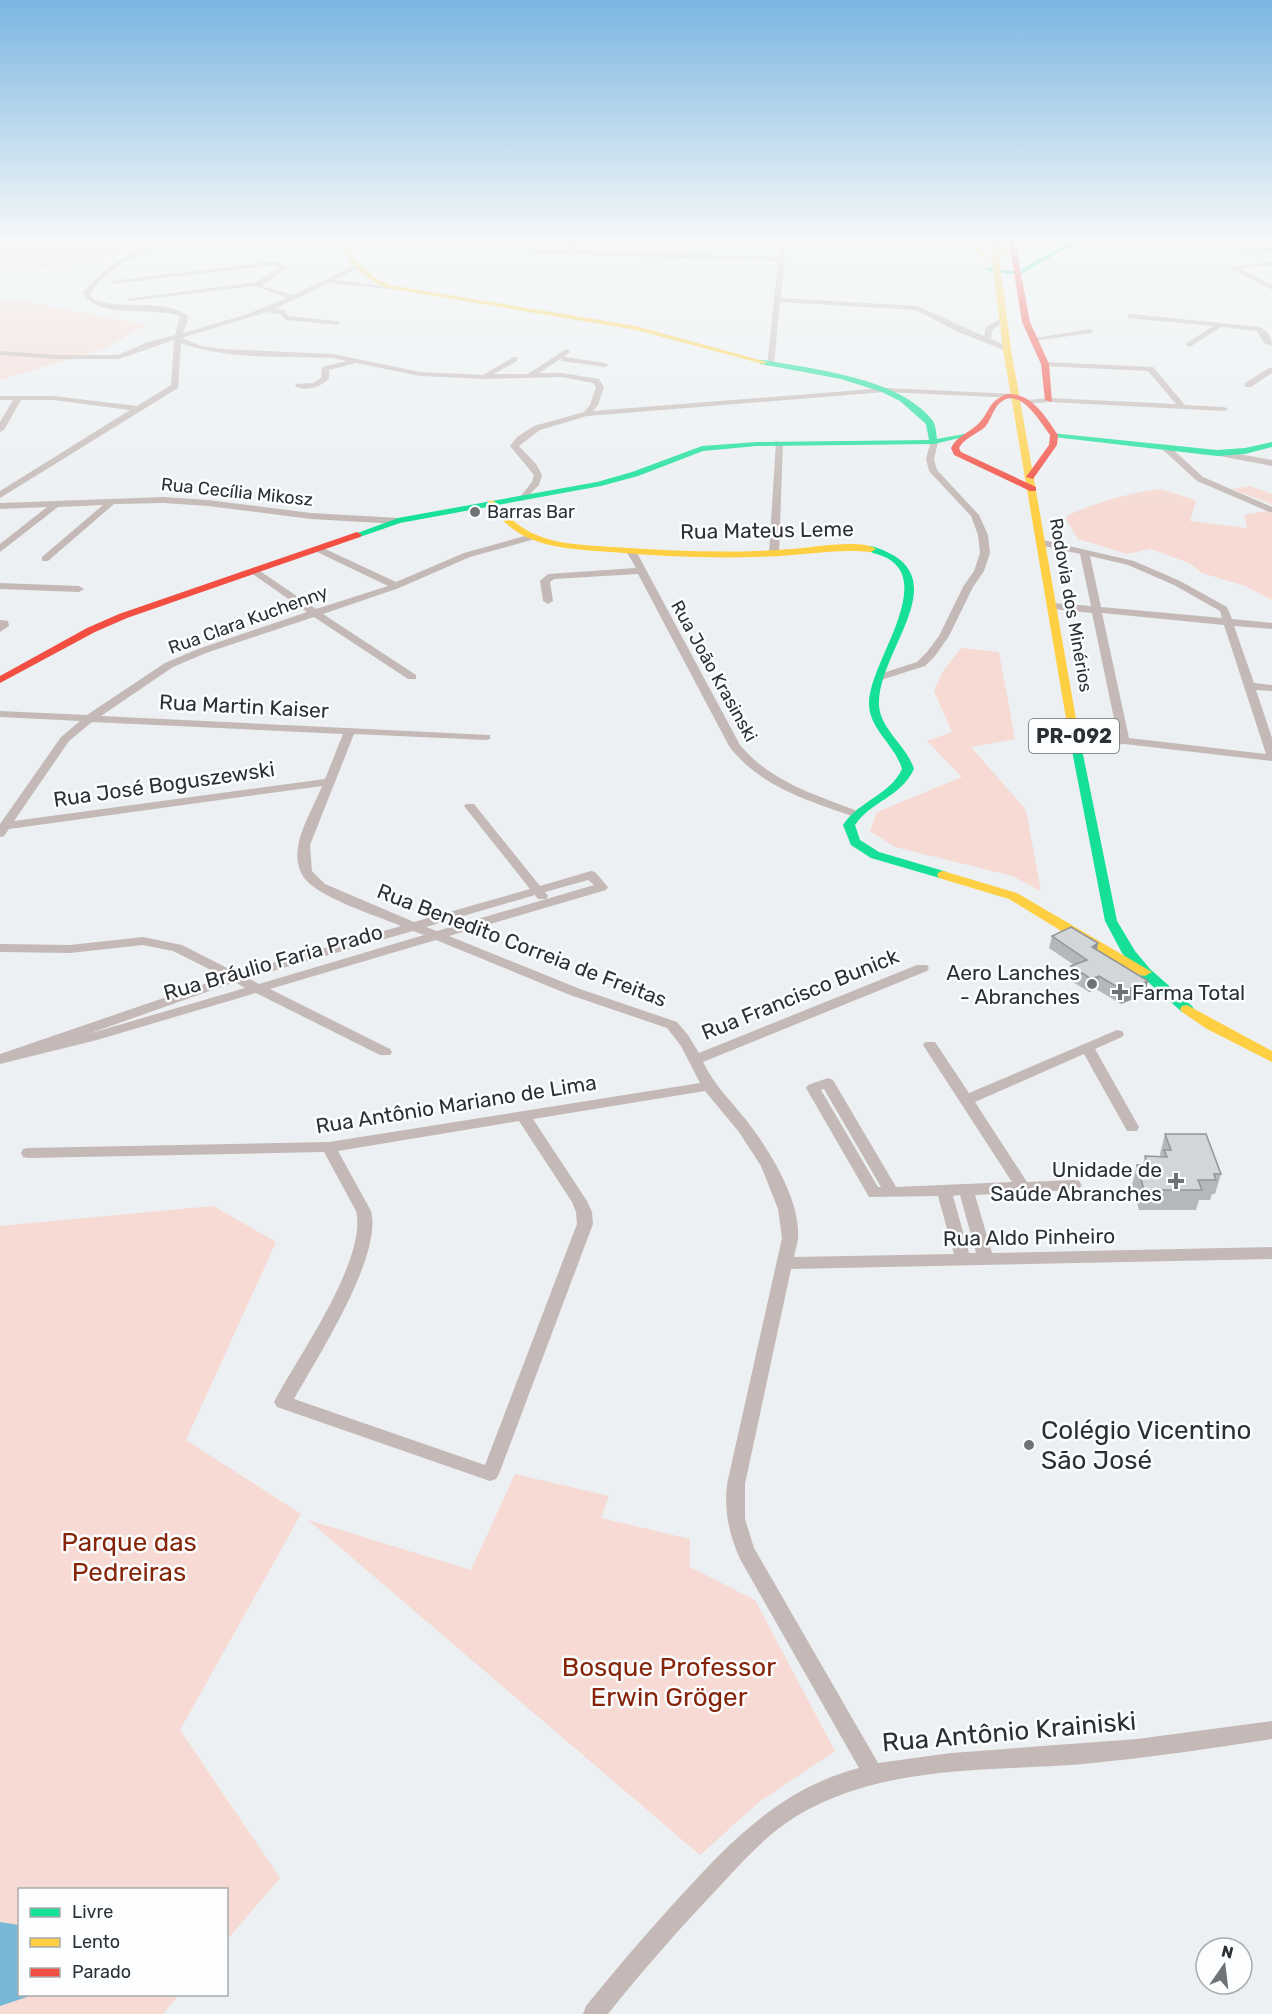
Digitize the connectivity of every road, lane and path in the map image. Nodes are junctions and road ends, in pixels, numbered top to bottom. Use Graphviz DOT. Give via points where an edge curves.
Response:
graph roads {
  1 [pos="179,330"];
  2 [pos="204,330"];
  3 [pos="643,330"];
  4 [pos="773,330"];
  5 [pos="965,330"];
  6 [pos="989,330"];
  7 [pos="1004,330"];
  8 [pos="1030,330"];
  9 [pos="1213,330"];
  10 [pos="1261,330"];
  11 [pos="1089,331"];
  12 [pos="179,338"];
  13 [pos="1033,339"];
  14 [pos="987,340"];
  15 [pos="1272,344"];
  16 [pos="1190,345"];
  17 [pos="1007,348"];
  18 [pos="0,352"];
  19 [pos="514,358"];
  20 [pos="578,361"];
  21 [pos="355,362"];
  22 [pos="770,364"];
  23 [pos="1045,364"];
  24 [pos="605,365"];
  25 [pos="1272,370"];
  26 [pos="531,375"];
  27 [pos="562,375"];
  28 [pos="484,377"];
  29 [pos="1248,385"];
  30 [pos="299,386"];
  31 [pos="885,390"];
  32 [pos="1016,396"];
  33 [pos="0,398"];
  34 [pos="19,398"];
  35 [pos="1049,400"];
  36 [pos="1029,402"];
  37 [pos="1183,407"];
  38 [pos="138,409"];
  39 [pos="1224,409"];
  40 [pos="587,414"];
  41 [pos="0,430"];
  42 [pos="1054,435"];
  43 [pos="964,436"];
  44 [pos="934,442"];
  45 [pos="779,443"];
  46 [pos="1272,444"];
  47 [pos="1165,447"];
  48 [pos="957,453"];
  49 [pos="1217,453"];
  50 [pos="1272,463"];
  51 [pos="1031,483"];
  52 [pos="0,495"];
  53 [pos="523,498"];
  54 [pos="113,501"];
  55 [pos="491,503"];
  56 [pos="56,504"];
  57 [pos="0,506"];
  58 [pos="1272,510"];
  59 [pos="398,521"];
  60 [pos="532,537"];
  61 [pos="1043,543"];
  62 [pos="0,549"];
  63 [pos="318,549"];
  64 [pos="631,551"];
  65 [pos="1084,551"];
  66 [pos="774,553"];
  67 [pos="45,559"];
  68 [pos="254,571"];
  69 [pos="641,571"];
  70 [pos="0,586"];
  71 [pos="396,586"];
  72 [pos="79,589"];
  73 [pos="548,601"];
  74 [pos="1053,606"];
  75 [pos="1096,610"];
  76 [pos="314,613"];
  77 [pos="1229,622"];
  78 [pos="0,623"];
  79 [pos="1272,627"];
  80 [pos="0,629"];
  81 [pos="412,676"];
  82 [pos="881,676"];
  83 [pos="0,680"];
  84 [pos="1250,686"];
  85 [pos="1272,688"];
  86 [pos="0,714"];
  87 [pos="90,718"];
  88 [pos="350,731"];
  89 [pos="486,737"];
  90 [pos="1124,741"];
  91 [pos="1076,746"];
  92 [pos="1272,756"];
  93 [pos="329,782"];
  94 [pos="470,806"];
  95 [pos="856,814"];
  96 [pos="3,829"];
  97 [pos="538,890"];
  98 [pos="548,903"];
  99 [pos="414,926"];
  100 [pos="438,936"];
  101 [pos="0,948"];
  102 [pos="922,968"];
  103 [pos="1146,972"];
  104 [pos="238,977"];
  105 [pos="259,988"];
  106 [pos="1117,1034"];
  107 [pos="930,1045"];
  108 [pos="1087,1047"];
  109 [pos="386,1052"];
  110 [pos="4,1057"];
  111 [pos="1272,1057"];
  112 [pos="694,1060"];
  113 [pos="709,1086"];
  114 [pos="966,1100"];
  115 [pos="523,1116"];
  116 [pos="1132,1127"];
  117 [pos="328,1147"];
  118 [pos="28,1153"];
  119 [pos="1074,1185"];
  120 [pos="1023,1187"];
  121 [pos="966,1189"];
  122 [pos="944,1190"];
  123 [pos="891,1192"];
  124 [pos="1272,1253"];
  125 [pos="963,1259"];
  126 [pos="986,1259"];
  127 [pos="786,1263"];
  128 [pos="1272,1730"];
  129 [pos="872,1772"];
  130 [pos="594,2014"];
  1 -- 12 [label="street"];
  2 -- 12 [label="street"];
  3 -- 22 [label="main road"];
  4 -- 22 [label="street"];
  5 -- 14 [label="street"];
  6 -- 14 [label="street"];
  7 -- 17 [label="main road, Rodovia dos Minérios / PR-092"];
  8 -- 13 [label="main road"];
  9 -- 16 [label="street"];
  10 -- 15 [label="street"];
  11 -- 13 [label="street" via="1073,330"];
  12 -- 18 [label="street" via="119,357"];
  12 -- 21 [label="street" via="200,348 221,351 333,356"];
  12 -- 38 [label="street" via="175,386"];
  13 -- 23 [label="main road"];
  14 -- 17 [label="street"];
  17 -- 32 [label="main road, Rodovia dos Minérios / PR-092"];
  19 -- 28 [label="street"];
  20 -- 24 [label="street"];
  20 -- 26 [label="street" via="566,355"];
  20 -- 27 [label="street"];
  21 -- 28 [label="street" via="420,374"];
  21 -- 30 [label="street" via="325,369 321,382"];
  22 -- 31 [label="main road" via="842,377"];
  23 -- 35 [label="main road"];
  23 -- 37 [label="street" via="1150,369"];
  25 -- 29 [label="street"];
  26 -- 27 [label="street"];
  26 -- 28 [label="street"];
  27 -- 40 [label="street" via="596,381 600,387"];
  31 -- 32 [label="street"];
  31 -- 40 [label="street"];
  31 -- 44 [label="main road" via="927,419 933,428"];
  32 -- 36 [label="main road"];
  32 -- 43 [label="main road" via="996,402 982,424"];
  32 -- 51 [label="main road, Rodovia dos Minérios / PR-092"];
  33 -- 34 [label="street"];
  34 -- 38 [label="street" via="53,398"];
  34 -- 41 [label="street"];
  35 -- 36 [label="street"];
  35 -- 37 [label="street"];
  36 -- 42 [label="main road"];
  37 -- 39 [label="street"];
  38 -- 52 [label="street"];
  40 -- 53 [label="street" via="520,438 514,446 538,475"];
  42 -- 47 [label="main road"];
  42 -- 51 [label="main road" via="1053,446"];
  43 -- 44 [label="main road"];
  43 -- 48 [label="main road" via="956,444"];
  44 -- 45 [label="main road"];
  44 -- 48 [label="main road"];
  44 -- 82 [label="street" via="930,459 933,471 975,515 985,553 979,571 931,654 921,664"];
  45 -- 53 [label="main road" via="702,449 618,479"];
  45 -- 66 [label="street"];
  46 -- 49 [label="main road"];
  47 -- 49 [label="main road"];
  47 -- 58 [label="street" via="1200,479"];
  48 -- 51 [label="main road"];
  49 -- 50 [label="street"];
  51 -- 61 [label="main road, Rodovia dos Minérios / PR-092"];
  53 -- 55 [label="main road"];
  54 -- 56 [label="street, Rua Cecília Mikosz"];
  54 -- 59 [label="street, Rua Cecília Mikosz" via="196,501 311,516"];
  54 -- 67 [label="street"];
  55 -- 59 [label="main road"];
  55 -- 60 [label="main road, Rua Mateus Leme" via="511,524"];
  56 -- 57 [label="street, Rua Cecília Mikosz"];
  56 -- 62 [label="street"];
  59 -- 63 [label="main road"];
  60 -- 64 [label="main road, Rua Mateus Leme"];
  60 -- 71 [label="street, Rua Clara Kuchenny" via="467,555"];
  61 -- 65 [label="street"];
  61 -- 74 [label="main road, Rodovia dos Minérios / PR-092"];
  63 -- 68 [label="main road"];
  63 -- 71 [label="street"];
  64 -- 66 [label="main road, Rua Mateus Leme"];
  64 -- 69 [label="street, Rua João Krasinski"];
  65 -- 75 [label="street, Rodovia dos Minérios"];
  65 -- 77 [label="street" via="1131,563 1178,582 1218,604"];
  66 -- 82 [label="main road, Rua Mateus Leme" via="861,548 885,553 899,561 908,575 908,592 900,632"];
  68 -- 76 [label="street"];
  68 -- 83 [label="main road" via="106,623"];
  69 -- 73 [label="street" via="551,576 545,581"];
  69 -- 95 [label="street, Rua João Krasinski" via="746,760 774,780"];
  70 -- 72 [label="street"];
  71 -- 76 [label="street, Rua Clara Kuchenny"];
  74 -- 75 [label="street"];
  74 -- 91 [label="main road, Rodovia dos Minérios / PR-092"];
  75 -- 77 [label="street"];
  75 -- 90 [label="street, Rodovia dos Minérios"];
  76 -- 81 [label="street"];
  76 -- 87 [label="street, Rua Clara Kuchenny" via="182,659"];
  77 -- 79 [label="street"];
  77 -- 84 [label="street"];
  78 -- 80 [label="street" via="4,626"];
  82 -- 95 [label="main road, Rua Mateus Leme" via="874,709 882,727 905,756 908,771 895,788"];
  84 -- 85 [label="street"];
  84 -- 92 [label="street"];
  86 -- 87 [label="street, Rua Martin Kaiser"];
  87 -- 88 [label="street, Rua Martin Kaiser"];
  87 -- 96 [label="street, Rua Clara Kuchenny" via="65,739"];
  88 -- 89 [label="street, Rua Martin Kaiser"];
  88 -- 93 [label="street, Rua Benedito Correia de Freitas"];
  90 -- 91 [label="street"];
  90 -- 92 [label="street"];
  91 -- 103 [label="main road, Rodovia dos Minérios / PR-092" via="1111,921 1129,953"];
  93 -- 96 [label="street, Rua José Boguszewski"];
  93 -- 99 [label="street, Rua Benedito Correia de Freitas" via="304,845 305,872 324,889"];
  94 -- 97 [label="street"];
  95 -- 103 [label="main road" via="849,825 850,834 864,850 1013,896"];
  97 -- 98 [label="street"];
  97 -- 98 [label="street, Rua Bráulio Faria Prado" via="591,875 602,887"];
  97 -- 99 [label="street, Rua Bráulio Faria Prado"];
  98 -- 100 [label="street, Rua Bráulio Faria Prado"];
  99 -- 100 [label="street, Rua Benedito Correia de Freitas"];
  99 -- 104 [label="street, Rua Bráulio Faria Prado"];
  100 -- 105 [label="street, Rua Bráulio Faria Prado"];
  100 -- 112 [label="street, Rua Benedito Correia de Freitas" via="575,992 672,1025 681,1032"];
  101 -- 104 [label="street" via="50,950 152,942 177,948"];
  102 -- 112 [label="street, Rua Francisco Bunick"];
  103 -- 111 [label="main road" via="1186,1009"];
  104 -- 105 [label="street"];
  104 -- 110 [label="street, Rua Bráulio Faria Prado"];
  105 -- 109 [label="street"];
  105 -- 110 [label="street, Rua Bráulio Faria Prado" via="92,1037"];
  106 -- 108 [label="street"];
  107 -- 114 [label="street"];
  108 -- 114 [label="street"];
  108 -- 116 [label="street"];
  112 -- 113 [label="street, Rua Benedito Correia de Freitas"];
  113 -- 115 [label="street, Rua Antônio Mariano de Lima"];
  113 -- 127 [label="street, Rua Benedito Correia de Freitas" via="754,1141 785,1204 790,1238"];
  114 -- 120 [label="street"];
  115 -- 117 [label="street, Rua Antônio Mariano de Lima"];
  115 -- 117 [label="street" via="579,1201 585,1224 490,1474 283,1402 353,1273 366,1237 362,1207"];
  117 -- 118 [label="street, Rua Antônio Mariano de Lima"];
  119 -- 120 [label="street"];
  120 -- 121 [label="street"];
  121 -- 122 [label="street"];
  121 -- 126 [label="street"];
  122 -- 123 [label="street"];
  122 -- 125 [label="street"];
  123 -- 123 [label="street" via="828,1083 813,1088 874,1193"];
  124 -- 126 [label="street, Rua Aldo Pinheiro"];
  125 -- 126 [label="street, Rua Aldo Pinheiro"];
  125 -- 127 [label="street, Rua Aldo Pinheiro"];
  127 -- 129 [label="street, Rua Benedito Correia de Freitas" via="736,1484 734,1521 747,1553"];
  128 -- 129 [label="street, Rua Antônio Krainiski" via="1123,1750 937,1763"];
  129 -- 130 [label="street, Rua Antônio Krainiski" via="812,1796 758,1832 651,1944"];
}
